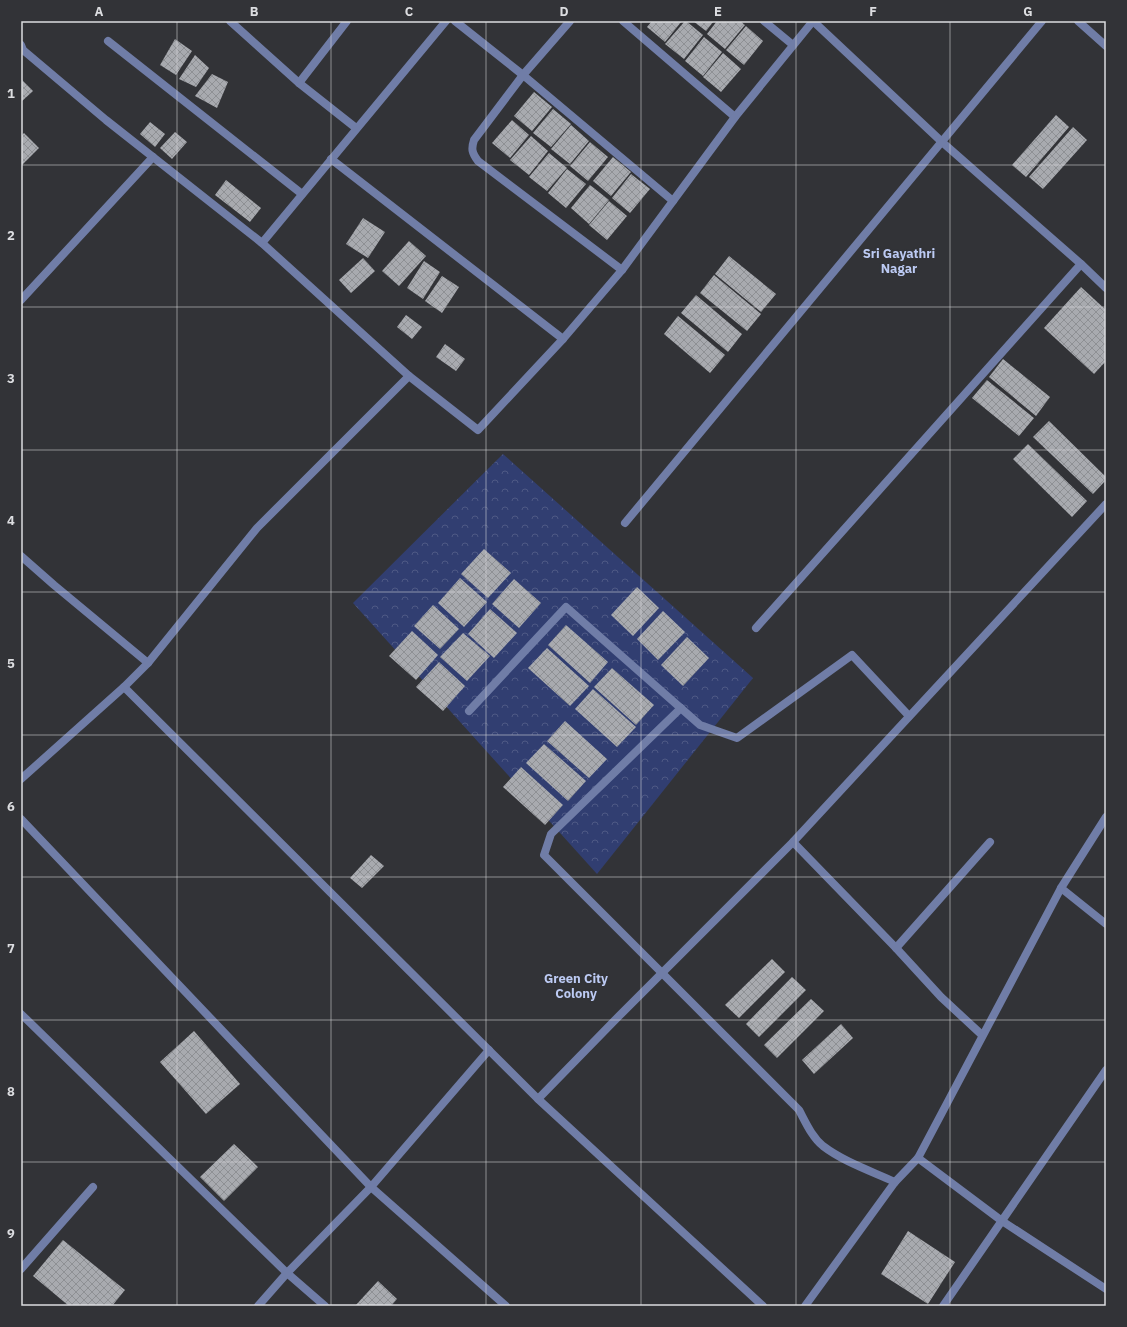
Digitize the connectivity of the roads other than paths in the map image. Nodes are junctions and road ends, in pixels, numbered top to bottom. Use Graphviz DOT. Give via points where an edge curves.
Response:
graph roads {
  1 [pos="231,21"];
  2 [pos="347,21"];
  3 [pos="446,21"];
  4 [pos="455,21"];
  5 [pos="570,21"];
  6 [pos="623,21"];
  7 [pos="764,21"];
  8 [pos="813,21"];
  9 [pos="1042,21"];
  10 [pos="1078,21"];
  11 [pos="108,41"];
  12 [pos="793,45"];
  13 [pos="1106,46"];
  14 [pos="22,49"];
  15 [pos="523,75"];
  16 [pos="299,83"];
  17 [pos="734,117"];
  18 [pos="356,128"];
  19 [pos="942,142"];
  20 [pos="153,157"];
  21 [pos="331,159"];
  22 [pos="302,194"];
  23 [pos="673,201"];
  24 [pos="262,242"];
  25 [pos="1081,264"];
  26 [pos="622,270"];
  27 [pos="1106,288"];
  28 [pos="21,300"];
  29 [pos="563,339"];
  30 [pos="409,376"];
  31 [pos="1106,504"];
  32 [pos="625,523"];
  33 [pos="21,556"];
  34 [pos="756,628"];
  35 [pos="148,663"];
  36 [pos="124,687"];
  37 [pos="681,708"];
  38 [pos="470,711"];
  39 [pos="909,716"];
  40 [pos="21,779"];
  41 [pos="1106,817"];
  42 [pos="21,819"];
  43 [pos="793,842"];
  44 [pos="990,842"];
  45 [pos="1061,888"];
  46 [pos="1106,924"];
  47 [pos="896,948"];
  48 [pos="662,972"];
  49 [pos="21,1014"];
  50 [pos="982,1035"];
  51 [pos="489,1050"];
  52 [pos="1106,1070"];
  53 [pos="538,1099"];
  54 [pos="918,1158"];
  55 [pos="895,1182"];
  56 [pos="93,1187"];
  57 [pos="371,1187"];
  58 [pos="1002,1220"];
  59 [pos="21,1269"];
  60 [pos="287,1273"];
  61 [pos="1106,1289"];
  62 [pos="258,1306"];
  63 [pos="325,1306"];
  64 [pos="506,1306"];
  65 [pos="763,1306"];
  66 [pos="805,1306"];
  67 [pos="943,1306"];
  1 -- 16 [label="street"];
  2 -- 16 [label="street"];
  3 -- 18 [label="street"];
  4 -- 15 [label="street"];
  5 -- 15 [label="street"];
  6 -- 17 [label="street"];
  7 -- 12 [label="street"];
  8 -- 12 [label="street"];
  8 -- 19 [label="street"];
  9 -- 19 [label="street"];
  10 -- 13 [label="street"];
  11 -- 22 [label="street"];
  12 -- 17 [label="street"];
  14 -- 20 [label="street"];
  15 -- 23 [label="street"];
  15 -- 26 [label="street" via="474,140 471,147 473,154 478,161"];
  16 -- 18 [label="street"];
  17 -- 23 [label="street"];
  18 -- 21 [label="street"];
  19 -- 25 [label="street"];
  19 -- 32 [label="street"];
  20 -- 24 [label="street"];
  20 -- 28 [label="street"];
  21 -- 22 [label="street"];
  21 -- 29 [label="street"];
  22 -- 24 [label="street"];
  23 -- 26 [label="street"];
  24 -- 30 [label="street"];
  25 -- 27 [label="street"];
  25 -- 34 [label="street"];
  26 -- 29 [label="street"];
  29 -- 30 [label="street" via="478,430"];
  30 -- 35 [label="street" via="257,528"];
  31 -- 39 [label="street"];
  33 -- 35 [label="street"];
  35 -- 36 [label="street"];
  36 -- 40 [label="street"];
  36 -- 51 [label="street"];
  37 -- 38 [label="street" via="566,607"];
  37 -- 39 [label="street" via="700,724 737,738 852,656"];
  37 -- 48 [label="street" via="551,834 544,855"];
  39 -- 43 [label="street"];
  41 -- 45 [label="street"];
  42 -- 57 [label="street"];
  43 -- 47 [label="street"];
  43 -- 48 [label="street"];
  44 -- 47 [label="street"];
  45 -- 46 [label="street"];
  45 -- 50 [label="street"];
  47 -- 50 [label="street" via="941,997"];
  48 -- 53 [label="street"];
  48 -- 55 [label="street" via="799,1110 809,1130 822,1145 845,1160"];
  49 -- 60 [label="street"];
  50 -- 54 [label="street"];
  51 -- 53 [label="street"];
  51 -- 57 [label="street"];
  52 -- 58 [label="street"];
  53 -- 65 [label="street"];
  54 -- 55 [label="street"];
  54 -- 58 [label="street"];
  55 -- 66 [label="street"];
  56 -- 59 [label="street"];
  57 -- 60 [label="street"];
  57 -- 64 [label="street"];
  58 -- 61 [label="street"];
  58 -- 67 [label="street"];
  60 -- 62 [label="street"];
  60 -- 63 [label="street"];
}
